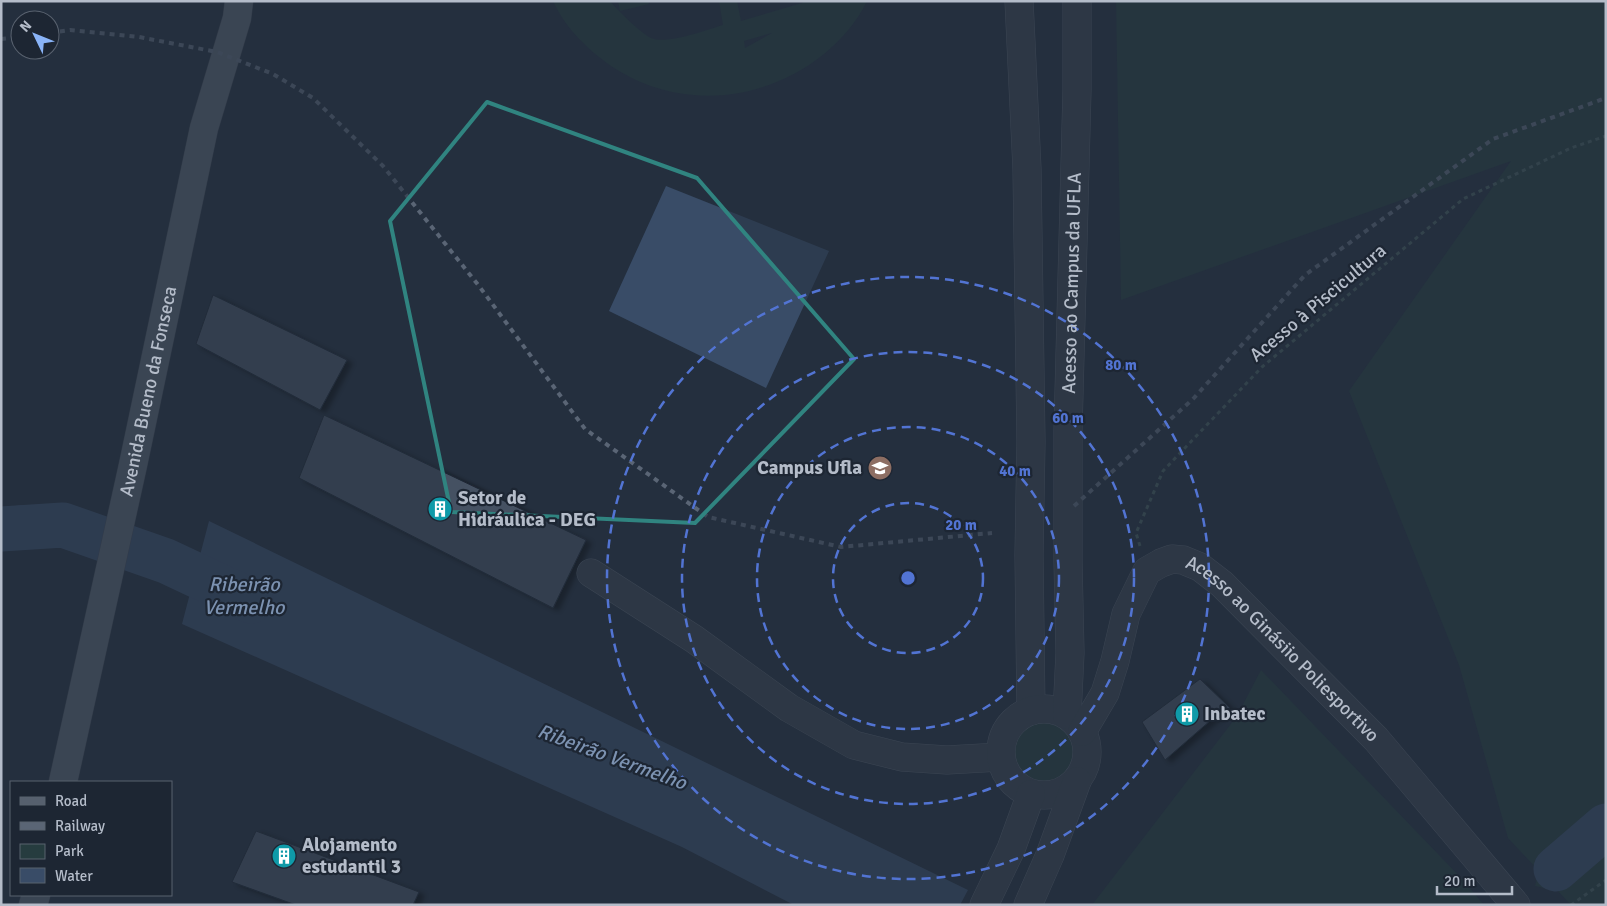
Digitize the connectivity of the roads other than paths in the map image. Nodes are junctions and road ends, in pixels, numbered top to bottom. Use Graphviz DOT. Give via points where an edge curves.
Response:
graph roads {
  1 [pos="238,1"];
  2 [pos="1019,1"];
  3 [pos="1077,1"];
  4 [pos="590,573"];
  5 [pos="1031,711"];
  6 [pos="1075,724"];
  7 [pos="1000,757"];
  8 [pos="63,781"];
  9 [pos="1076,781"];
  10 [pos="1031,794"];
  11 [pos="984,905"];
  12 [pos="1028,905"];
  13 [pos="1516,905"];
  1 -- 8 [label="main road, Avenida Bueno da Fonseca" via="238,18 204,128 134,465"];
  2 -- 5 [label="street" via="1027,178"];
  3 -- 6 [label="street, Acesso ao Campus da UFLA" via="1068,431 1070,653"];
  4 -- 7 [label="street" via="694,639 789,708 854,745 902,757 947,760"];
  5 -- 6 [label="street" via="1054,710"];
  5 -- 7 [label="street" via="1007,728 1001,742"];
  6 -- 9 [label="street" via="1086,744 1087,757"];
  6 -- 13 [label="street, Acesso ao Ginásiio Poliesportivo" via="1105,692 1126,614 1147,571 1172,559 1183,560 1200,567 1222,584 1376,739"];
  7 -- 10 [label="street" via="1010,780"];
  9 -- 10 [label="street" via="1056,794"];
  9 -- 12 [label="street" via="1050,856"];
  10 -- 11 [label="street" via="1011,849"];
}
